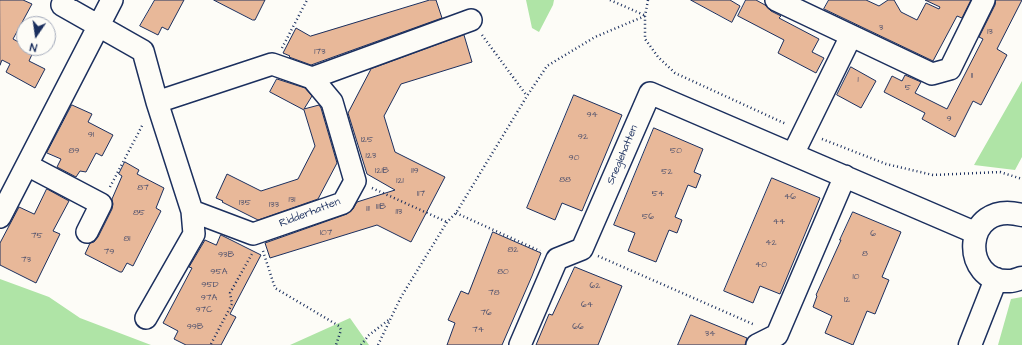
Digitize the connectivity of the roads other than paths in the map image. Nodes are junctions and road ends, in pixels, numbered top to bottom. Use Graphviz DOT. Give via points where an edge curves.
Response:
graph roads {
  1 [pos="64,0"];
  2 [pos="112,0"];
  3 [pos="776,0"];
  4 [pos="984,0"];
  5 [pos="471,20"];
  6 [pos="99,26"];
  7 [pos="851,36"];
  8 [pos="312,78"];
  9 [pos="156,101"];
  10 [pos="793,154"];
  11 [pos="26,165"];
  12 [pos="845,176"];
  13 [pos="192,211"];
  14 [pos="1022,215"];
  15 [pos="0,217"];
  16 [pos="87,232"];
  17 [pos="976,233"];
  18 [pos="1022,278"];
  19 [pos="996,279"];
  20 [pos="146,318"];
  21 [pos="520,345"];
  22 [pos="757,345"];
  23 [pos="970,345"];
  1 -- 6 [label="street" via="62,5"];
  2 -- 6 [label="street"];
  3 -- 7 [label="street"];
  4 -- 7 [label="street" via="950,69 932,74"];
  5 -- 8 [label="street"];
  6 -- 9 [label="street" via="143,51"];
  6 -- 11 [label="street"];
  7 -- 10 [label="street"];
  8 -- 9 [label="street" via="274,64"];
  8 -- 13 [label="street, Ridderhatten" via="332,102 355,180 343,203 258,237"];
  9 -- 13 [label="street"];
  10 -- 12 [label="street, Sneglehatten"];
  10 -- 21 [label="street, Sneglehatten" via="650,93 582,249 557,259"];
  11 -- 15 [label="street"];
  11 -- 16 [label="street" via="105,196"];
  12 -- 17 [label="street, Sneglehatten"];
  12 -- 22 [label="street" via="778,335"];
  13 -- 20 [label="street" via="194,234"];
  14 -- 17 [label="street" via="1009,212 995,214 984,222"];
  17 -- 19 [label="street" via="974,255 986,274"];
  18 -- 19 [label="street" via="1010,281"];
  19 -- 23 [label="street"];
}
